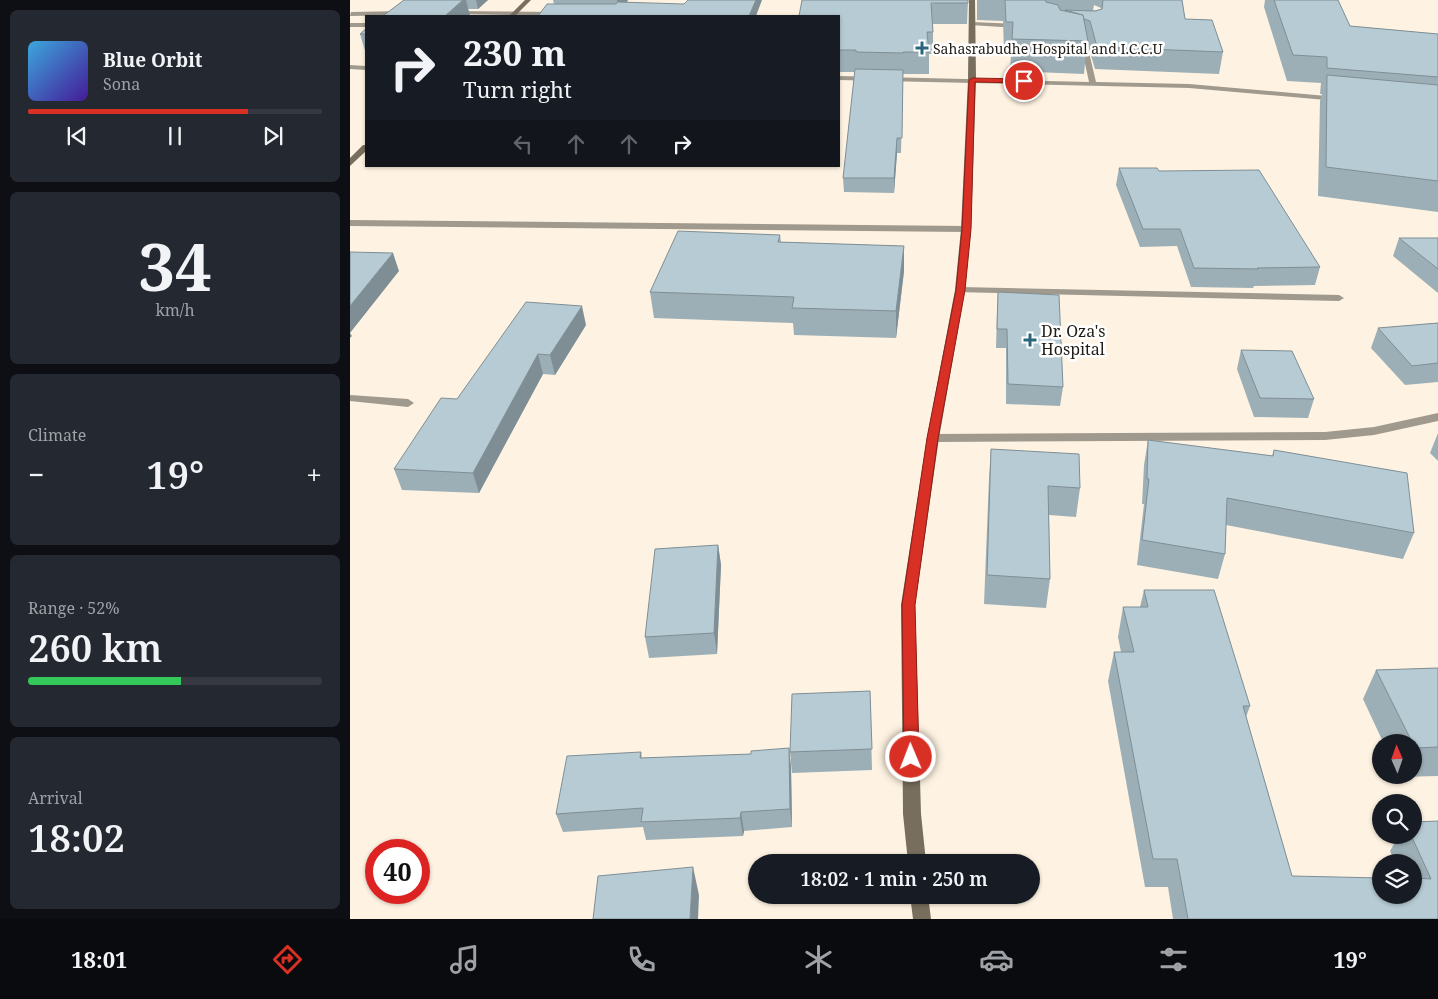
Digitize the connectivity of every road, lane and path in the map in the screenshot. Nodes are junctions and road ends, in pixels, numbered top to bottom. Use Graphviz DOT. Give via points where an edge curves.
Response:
graph roads {
  1 [pos="423,0"];
  2 [pos="528,0"];
  3 [pos="975,2"];
  4 [pos="416,12"];
  5 [pos="444,12"];
  6 [pos="351,14"];
  7 [pos="403,14"];
  8 [pos="563,14"];
  9 [pos="513,15"];
  10 [pos="350,26"];
  11 [pos="365,26"];
  12 [pos="972,26"];
  13 [pos="1024,28"];
  14 [pos="1070,40"];
  15 [pos="350,68"];
  16 [pos="365,68"];
  17 [pos="840,78"];
  18 [pos="972,80"];
  19 [pos="1093,83"];
  20 [pos="1343,99"];
  21 [pos="365,148"];
  22 [pos="350,163"];
  23 [pos="350,223"];
  24 [pos="966,229"];
  25 [pos="960,290"];
  26 [pos="1339,298"];
  27 [pos="350,398"];
  28 [pos="408,403"];
  29 [pos="1438,417"];
  30 [pos="933,438"];
  31 [pos="915,854"];
  32 [pos="920,904"];
  33 [pos="922,919"];
  1 -- 7 [label="street"];
  2 -- 9 [label="street"];
  3 -- 12 [label="street"];
  4 -- 7 [label="street"];
  5 -- 9 [label="street"];
  6 -- 7 [label="street"];
  8 -- 9 [label="street"];
  10 -- 11 [label="street"];
  12 -- 13 [label="street"];
  12 -- 18 [label="street"];
  14 -- 19 [label="street" via="1084,44"];
  15 -- 16 [label="street"];
  17 -- 18 [label="street"];
  18 -- 19 [label="street"];
  18 -- 24 [label="street"];
  19 -- 20 [label="street" via="1189,86"];
  21 -- 22 [label="street"];
  23 -- 24 [label="street"];
  24 -- 25 [label="street"];
  25 -- 26 [label="street"];
  25 -- 30 [label="street"];
  27 -- 28 [label="street"];
  29 -- 30 [label="street" via="1374,431 1325,436"];
  30 -- 31 [label="street" via="908,605"];
  32 -- 33 [label="street"];
}
